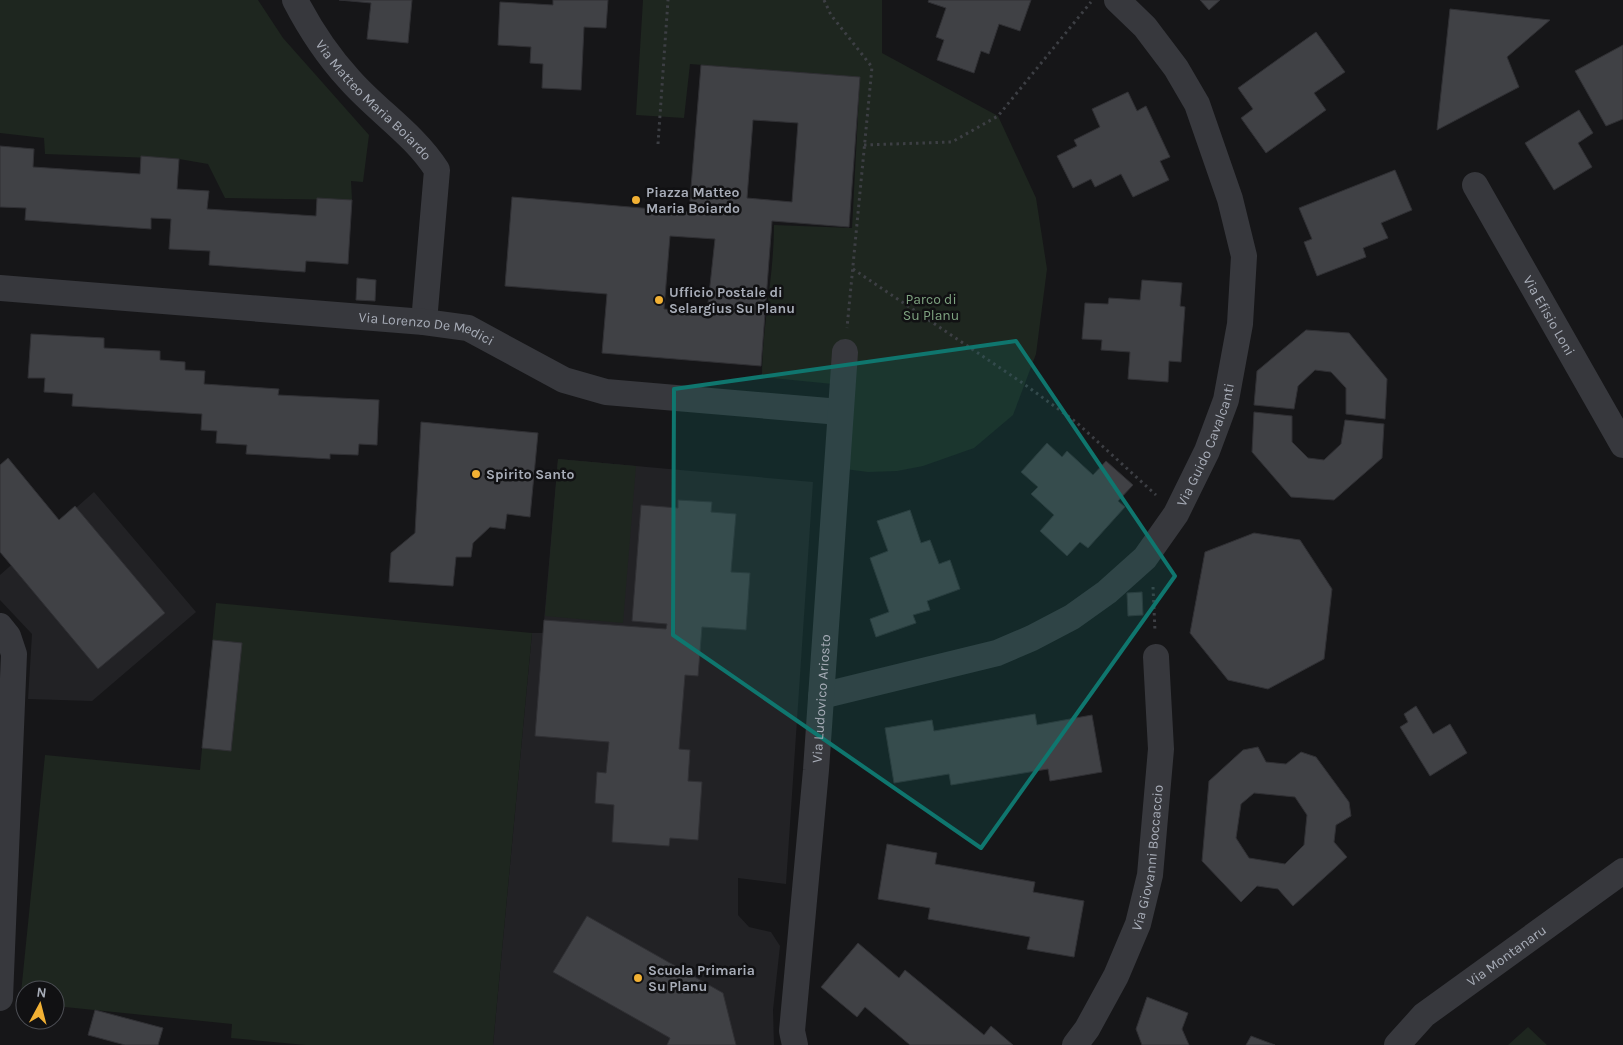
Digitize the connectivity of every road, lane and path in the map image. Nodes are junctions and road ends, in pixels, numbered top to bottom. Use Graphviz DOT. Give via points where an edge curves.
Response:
graph roads {
  1 [pos="294,0"];
  2 [pos="668,0"];
  3 [pos="824,0"];
  4 [pos="1094,0"];
  5 [pos="1117,0"];
  6 [pos="658,144"];
  7 [pos="864,145"];
  8 [pos="1475,185"];
  9 [pos="853,269"];
  10 [pos="0,288"];
  11 [pos="424,322"];
  12 [pos="845,352"];
  13 [pos="840,412"];
  14 [pos="1623,445"];
  15 [pos="1176,514"];
  16 [pos="1153,548"];
  17 [pos="0,626"];
  18 [pos="1156,657"];
  19 [pos="821,696"];
  20 [pos="6,714"];
  21 [pos="1623,871"];
  22 [pos="0,998"];
  23 [pos="795,1045"];
  24 [pos="1075,1045"];
  25 [pos="1397,1045"];
  1 -- 11 [label="street, Via Matteo Maria Boiardo" via="314,35 349,80 424,150 436,170"];
  2 -- 6 [label="path"];
  3 -- 7 [label="path" via="831,15 872,67"];
  4 -- 7 [label="path" via="998,116 952,142"];
  5 -- 15 [label="street, Via Guido Cavalcanti" via="1145,27 1176,68 1197,104 1228,190 1244,256 1240,324 1226,400 1207,451"];
  7 -- 9 [label="path"];
  8 -- 14 [label="street, Via Efisio Loni"];
  9 -- 12 [label="path"];
  9 -- 15 [label="path" via="1076,422"];
  10 -- 11 [label="street, Via Lorenzo De Medici"];
  11 -- 13 [label="street, Via Lorenzo De Medici" via="468,328 564,380 606,392"];
  12 -- 13 [label="street, Via Ludovico Ariosto"];
  13 -- 19 [label="street, Via Ludovico Ariosto"];
  15 -- 16 [label="street, Via Guido Cavalcanti"];
  16 -- 18 [label="path"];
  16 -- 19 [label="street, Via Guido Cavalcanti" via="1107,592 1072,617 1032,638 997,653"];
  17 -- 20 [label="street" via="8,636 14,654"];
  18 -- 24 [label="street, Via Giovanni Boccaccio" via="1161,749 1150,875 1138,924 1116,976"];
  19 -- 23 [label="street, Via Ludovico Ariosto" via="792,1031"];
  20 -- 22 [label="street"];
  21 -- 25 [label="street, Via Montanaru" via="1424,1015"];
}
